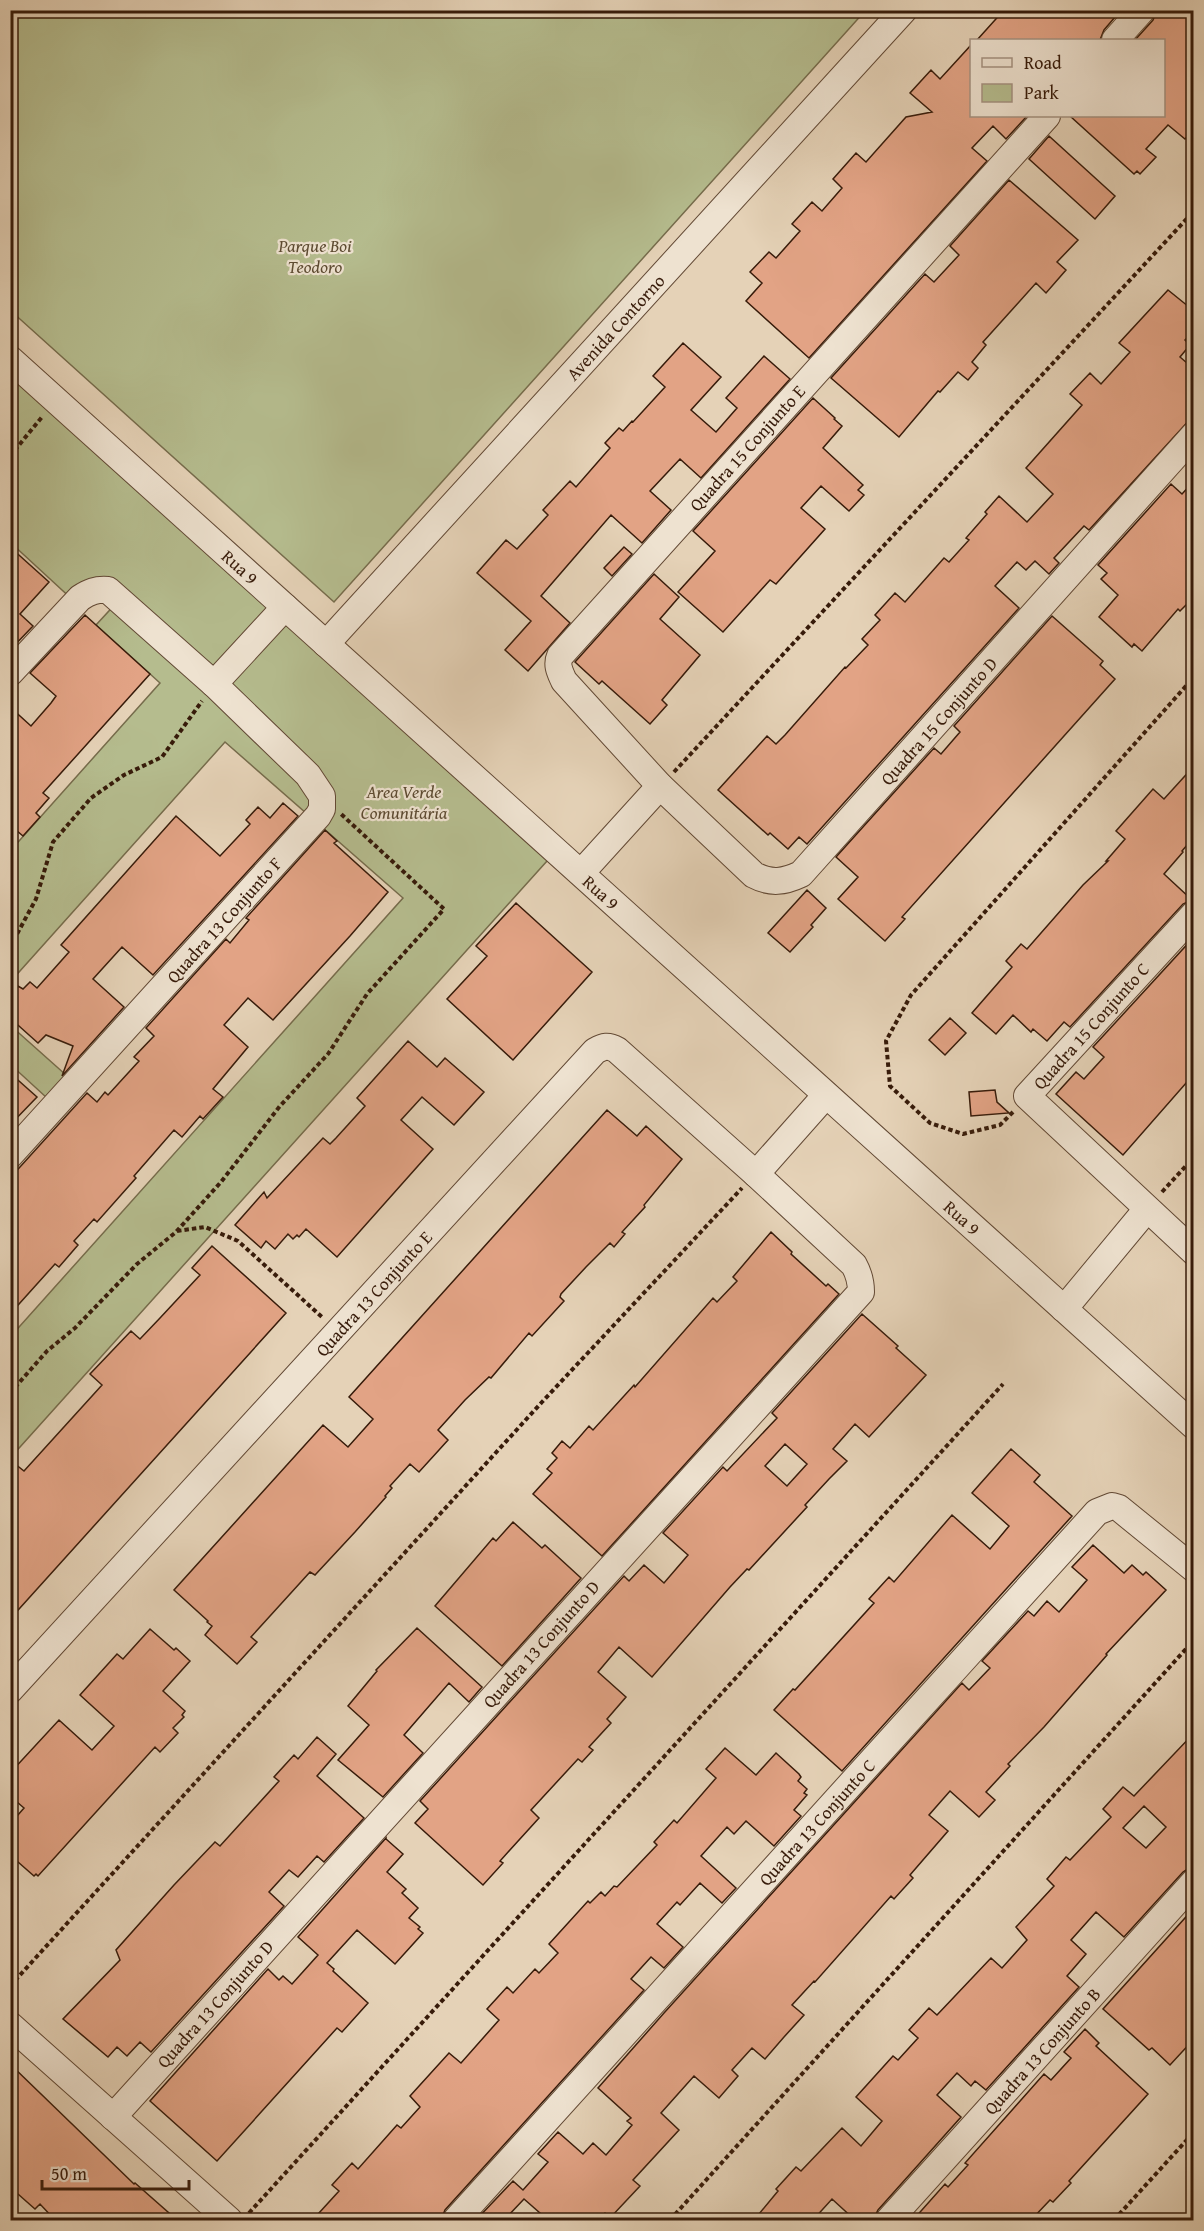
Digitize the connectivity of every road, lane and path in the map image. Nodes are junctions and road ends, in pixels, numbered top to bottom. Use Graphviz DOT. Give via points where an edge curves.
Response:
graph roads {
  1 [pos="904,10"];
  2 [pos="1142,10"];
  3 [pos="1115,39"];
  4 [pos="1046,117"];
  5 [pos="1194,211"];
  6 [pos="10,359"];
  7 [pos="56,400"];
  8 [pos="1194,435"];
  9 [pos="10,456"];
  10 [pos="285,607"];
  11 [pos="326,644"];
  12 [pos="10,673"];
  13 [pos="1194,677"];
  14 [pos="214,684"];
  15 [pos="660,786"];
  16 [pos="322,796"];
  17 [pos="581,873"];
  18 [pos="1194,914"];
  19 [pos="10,947"];
  20 [pos="826,1095"];
  21 [pos="1028,1096"];
  22 [pos="10,1155"];
  23 [pos="1194,1157"];
  24 [pos="756,1174"];
  25 [pos="1148,1209"];
  26 [pos="176,1232"];
  27 [pos="1194,1252"];
  28 [pos="1064,1309"];
  29 [pos="338,1332"];
  30 [pos="1003,1384"];
  31 [pos="10,1393"];
  32 [pos="1194,1426"];
  33 [pos="1194,1569"];
  34 [pos="1194,1640"];
  35 [pos="10,1690"];
  36 [pos="1194,1882"];
  37 [pos="10,1986"];
  38 [pos="10,2025"];
  39 [pos="113,2117"];
  40 [pos="1194,2132"];
  41 [pos="229,2220"];
  42 [pos="242,2220"];
  43 [pos="456,2220"];
  44 [pos="670,2220"];
  45 [pos="889,2220"];
  46 [pos="1114,2220"];
  1 -- 11 [label="street, Avenida Contorno"];
  2 -- 3 [label="street"];
  4 -- 15 [label="street, Quadra 15 Conjunto E" via="558,661 564,681"];
  5 -- 15 [label="path"];
  6 -- 7 [label="street, Rua 9"];
  7 -- 9 [label="path"];
  7 -- 10 [label="street, Rua 9"];
  8 -- 15 [label="street, Quadra 15 Conjunto D" via="801,874 778,882 754,875"];
  10 -- 11 [label="street, Rua 9"];
  10 -- 14 [label="street"];
  11 -- 17 [label="street, Rua 9"];
  12 -- 14 [label="street" via="70,606 89,592 108,590"];
  13 -- 21 [label="path" via="911,995 886,1041 890,1086 930,1123 963,1134 1000,1125"];
  14 -- 16 [label="street" via="308,775"];
  14 -- 19 [label="path" via="162,758 124,775 91,798 53,842 36,899"];
  15 -- 17 [label="street"];
  16 -- 22 [label="street, Quadra 13 Conjunto F" via="318,816"];
  16 -- 26 [label="path" via="444,909 367,994 328,1054"];
  17 -- 20 [label="street, Rua 9"];
  18 -- 21 [label="street, Quadra 15 Conjunto C"];
  20 -- 24 [label="street"];
  20 -- 28 [label="street, Rua 9"];
  21 -- 25 [label="street, Quadra 15 Conjunto C"];
  23 -- 25 [label="path"];
  24 -- 29 [label="street, Quadra 13 Conjunto E" via="617,1050 604,1046 595,1051"];
  24 -- 37 [label="path" via="542,1402"];
  24 -- 39 [label="street, Quadra 13 Conjunto D" via="854,1264 861,1292"];
  25 -- 27 [label="street, Quadra 15 Conjunto C"];
  25 -- 28 [label="street"];
  26 -- 29 [label="path" via="205,1227 238,1241"];
  26 -- 31 [label="path" via="136,1264"];
  28 -- 32 [label="street, Rua 9"];
  29 -- 35 [label="street, Quadra 13 Conjunto E"];
  30 -- 42 [label="path"];
  33 -- 43 [label="street, Quadra 13 Conjunto C" via="1119,1508 1112,1506 1097,1512"];
  34 -- 44 [label="path"];
  36 -- 45 [label="street, Quadra 13 Conjunto B"];
  38 -- 39 [label="street"];
  39 -- 41 [label="street"];
  40 -- 46 [label="path"];
}
